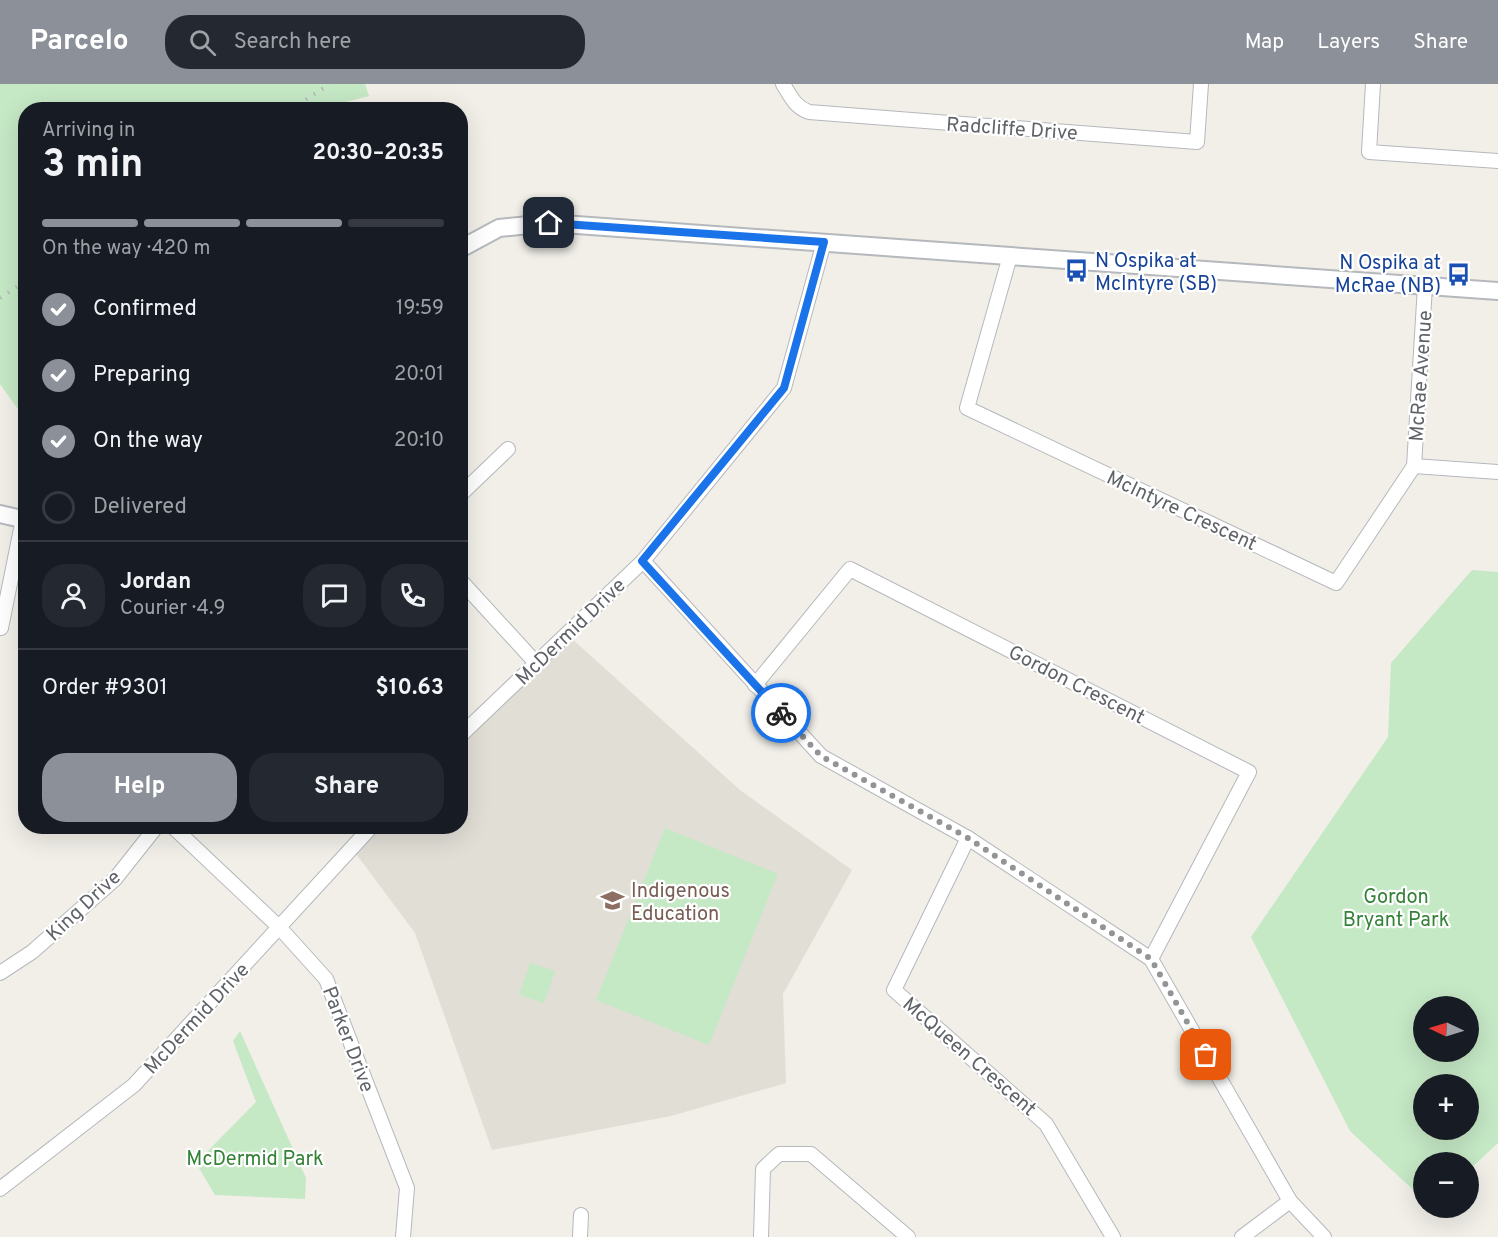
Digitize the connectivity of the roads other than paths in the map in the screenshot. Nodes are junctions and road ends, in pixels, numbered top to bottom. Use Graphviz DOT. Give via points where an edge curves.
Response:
graph roads {
  1 [pos="783,84"];
  2 [pos="1201,84"];
  3 [pos="1373,84"];
  4 [pos="1498,161"];
  5 [pos="824,242"];
  6 [pos="468,245"];
  7 [pos="1010,256"];
  8 [pos="1425,286"];
  9 [pos="1498,291"];
  10 [pos="508,449"];
  11 [pos="1414,466"];
  12 [pos="1498,472"];
  13 [pos="468,487"];
  14 [pos="0,514"];
  15 [pos="18,518"];
  16 [pos="18,547"];
  17 [pos="642,561"];
  18 [pos="468,589"];
  19 [pos="1,628"];
  20 [pos="536,663"];
  21 [pos="755,685"];
  22 [pos="468,728"];
  23 [pos="152,834"];
  24 [pos="180,834"];
  25 [pos="365,834"];
  26 [pos="968,838"];
  27 [pos="279,927"];
  28 [pos="1151,959"];
  29 [pos="0,974"];
  30 [pos="0,1189"];
  31 [pos="1290,1202"];
  32 [pos="581,1215"];
  33 [pos="404,1237"];
  34 [pos="580,1237"];
  35 [pos="761,1237"];
  36 [pos="908,1237"];
  37 [pos="1113,1237"];
  38 [pos="1242,1237"];
  39 [pos="1324,1237"];
  1 -- 2 [label="street, Radcliffe Drive" via="794,104 809,112 1197,142"];
  3 -- 4 [label="street" via="1369,152"];
  5 -- 6 [label="street" via="549,223 499,228"];
  5 -- 7 [label="street"];
  5 -- 17 [label="street, McDermid Drive" via="784,388"];
  7 -- 8 [label="street"];
  7 -- 11 [label="street, McIntyre Crescent" via="967,408 1336,583"];
  8 -- 9 [label="street"];
  8 -- 11 [label="street, McRae Avenue"];
  10 -- 13 [label="street"];
  11 -- 12 [label="street"];
  14 -- 15 [label="street"];
  16 -- 19 [label="street"];
  17 -- 20 [label="street, McDermid Drive"];
  17 -- 21 [label="street"];
  18 -- 20 [label="street"];
  20 -- 22 [label="street, McDermid Drive"];
  21 -- 26 [label="street" via="821,756"];
  21 -- 28 [label="street, Gordon Crescent" via="850,569 1249,772"];
  23 -- 29 [label="street, King Drive" via="115,879 32,952"];
  24 -- 27 [label="street, Parker Drive"];
  25 -- 27 [label="street, McDermid Drive"];
  26 -- 28 [label="street"];
  26 -- 37 [label="street, McQueen Crescent" via="894,990 1046,1124"];
  27 -- 30 [label="street, McDermid Drive" via="134,1085"];
  27 -- 33 [label="street, Parker Drive" via="326,979 407,1188"];
  28 -- 31 [label="street"];
  31 -- 38 [label="street"];
  31 -- 39 [label="street"];
  32 -- 34 [label="street"];
  35 -- 36 [label="street" via="763,1169 779,1154 812,1154"];
}
